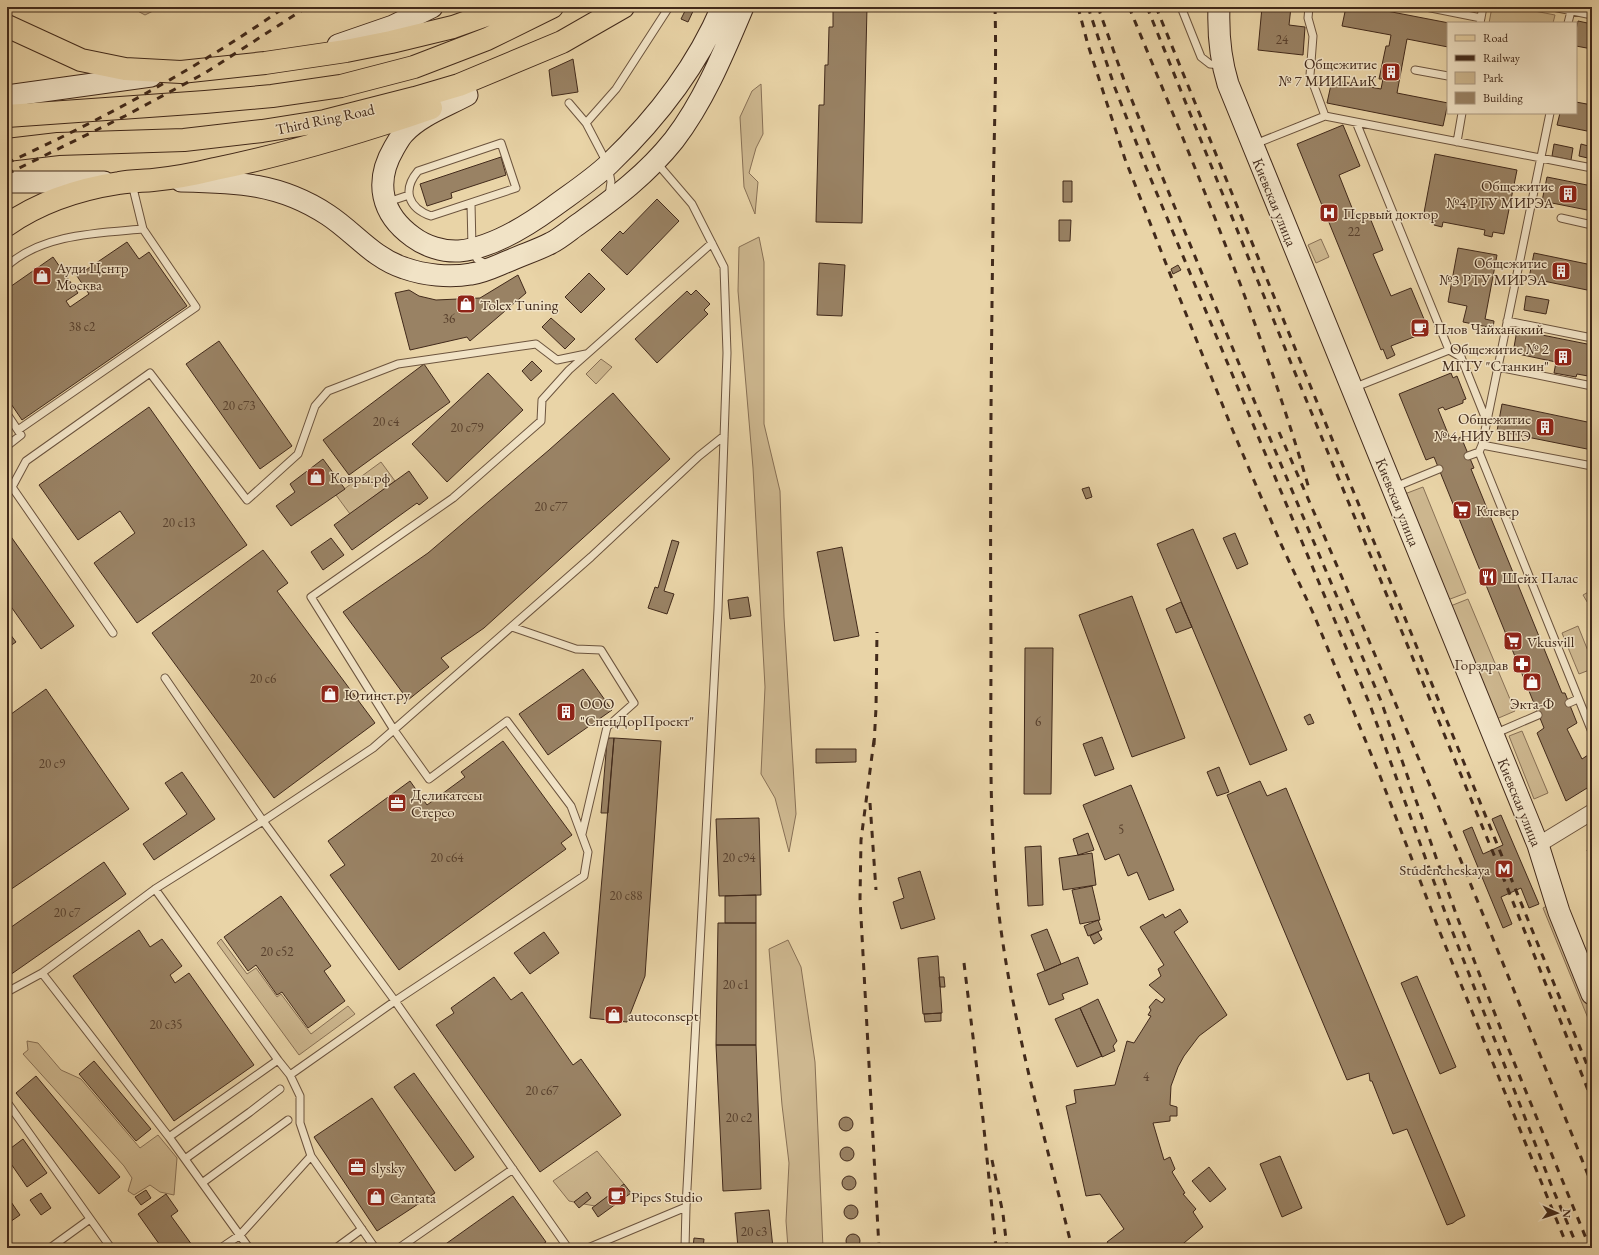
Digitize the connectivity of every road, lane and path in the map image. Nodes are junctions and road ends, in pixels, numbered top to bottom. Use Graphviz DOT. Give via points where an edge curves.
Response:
graph roads {
  1 [pos="432,7"];
  2 [pos="509,7"];
  3 [pos="552,7"];
  4 [pos="669,7"];
  5 [pos="722,7"];
  6 [pos="743,7"];
  7 [pos="1182,7"];
  8 [pos="1219,7"];
  9 [pos="1309,7"];
  10 [pos="1426,7"];
  11 [pos="1483,7"];
  12 [pos="1553,7"];
  13 [pos="621,8"];
  14 [pos="1571,11"];
  15 [pos="1592,15"];
  16 [pos="1480,20"];
  17 [pos="1568,22"];
  18 [pos="7,26"];
  19 [pos="562,42"];
  20 [pos="265,63"];
  21 [pos="1222,65"];
  22 [pos="1415,70"];
  23 [pos="181,72"];
  24 [pos="1447,76"];
  25 [pos="468,95"];
  26 [pos="7,96"];
  27 [pos="569,103"];
  28 [pos="1462,114"];
  29 [pos="1550,114"];
  30 [pos="7,116"];
  31 [pos="1325,116"];
  32 [pos="1356,122"];
  33 [pos="586,123"];
  34 [pos="1457,142"];
  35 [pos="1252,145"];
  36 [pos="7,150"];
  37 [pos="1541,158"];
  38 [pos="656,162"];
  39 [pos="608,165"];
  40 [pos="1592,168"];
  41 [pos="154,180"];
  42 [pos="7,182"];
  43 [pos="126,182"];
  44 [pos="409,195"];
  45 [pos="385,203"];
  46 [pos="471,203"];
  47 [pos="598,210"];
  48 [pos="1561,218"];
  49 [pos="7,225"];
  50 [pos="1592,225"];
  51 [pos="143,229"];
  52 [pos="712,243"];
  53 [pos="472,248"];
  54 [pos="7,266"];
  55 [pos="493,267"];
  56 [pos="1508,321"];
  57 [pos="1592,338"];
  58 [pos="1449,350"];
  59 [pos="586,354"];
  60 [pos="1498,367"];
  61 [pos="1592,386"];
  62 [pos="1351,388"];
  63 [pos="7,414"];
  64 [pos="1487,422"];
  65 [pos="18,430"];
  66 [pos="724,436"];
  67 [pos="7,446"];
  68 [pos="1480,448"];
  69 [pos="1468,456"];
  70 [pos="1592,466"];
  71 [pos="1439,469"];
  72 [pos="9,488"];
  73 [pos="1392,488"];
  74 [pos="512,627"];
  75 [pos="113,633"];
  76 [pos="165,678"];
  77 [pos="1578,699"];
  78 [pos="1569,703"];
  79 [pos="1538,715"];
  80 [pos="394,730"];
  81 [pos="1592,732"];
  82 [pos="1493,734"];
  83 [pos="1592,812"];
  84 [pos="263,821"];
  85 [pos="582,834"];
  86 [pos="1538,845"];
  87 [pos="155,889"];
  88 [pos="42,973"];
  89 [pos="7,992"];
  90 [pos="1592,994"];
  91 [pos="395,1002"];
  92 [pos="278,1060"];
  93 [pos="290,1075"];
  94 [pos="280,1089"];
  95 [pos="7,1102"];
  96 [pos="288,1120"];
  97 [pos="169,1136"];
  98 [pos="311,1156"];
  99 [pos="185,1159"];
  100 [pos="513,1169"];
  101 [pos="202,1183"];
  102 [pos="686,1207"];
  103 [pos="90,1219"];
  104 [pos="362,1229"];
  105 [pos="240,1235"];
  106 [pos="50,1248"];
  107 [pos="111,1248"];
  108 [pos="220,1248"];
  109 [pos="249,1248"];
  110 [pos="336,1248"];
  111 [pos="375,1248"];
  112 [pos="399,1248"];
  113 [pos="568,1248"];
  114 [pos="588,1248"];
  115 [pos="685,1248"];
  1 -- 20 [label="main road" via="393,26 349,42"];
  2 -- 20 [label="main road" via="453,26 391,42"];
  3 -- 30 [label="main road, Third Ring Road" via="487,39 422,64 341,86 272,96"];
  4 -- 33 [label="lane" via="616,89"];
  5 -- 39 [label="main road" via="713,29 690,68 644,128"];
  6 -- 38 [label="main road" via="726,49 697,104"];
  7 -- 21 [label="lane" via="1201,58 1210,64"];
  8 -- 21 [label="main road, Киевская улица" via="1218,28"];
  9 -- 31 [label="lane" via="1308,18 1313,36 1310,75"];
  10 -- 16 [label="lane"];
  11 -- 16 [label="lane"];
  12 -- 14 [label="lane"];
  13 -- 19 [label="main road, Third Ring Road"];
  14 -- 15 [label="lane"];
  14 -- 17 [label="lane"];
  18 -- 23 [label="main road" via="82,60 125,69"];
  19 -- 25 [label="main road" via="517,70"];
  19 -- 36 [label="main road, Third Ring Road" via="459,85 325,122 174,140 58,144"];
  20 -- 23 [label="main road"];
  21 -- 35 [label="main road, Киевская улица"];
  22 -- 24 [label="lane"];
  23 -- 26 [label="main road"];
  25 -- 41 [label="main road" via="286,152 215,170"];
  25 -- 45 [label="main road" via="420,120 403,133 388,159 385,170"];
  27 -- 33 [label="lane"];
  28 -- 34 [label="lane"];
  29 -- 37 [label="lane"];
  31 -- 32 [label="lane"];
  31 -- 35 [label="lane"];
  32 -- 34 [label="lane"];
  32 -- 58 [label="lane"];
  33 -- 39 [label="lane"];
  34 -- 37 [label="lane"];
  35 -- 62 [label="main road, Киевская улица"];
  37 -- 40 [label="lane"];
  37 -- 56 [label="lane"];
  38 -- 47 [label="main road"];
  38 -- 52 [label="lane" via="692,204"];
  39 -- 47 [label="lane" via="611,182 609,197"];
  39 -- 53 [label="main road" via="539,217 504,237"];
  41 -- 43 [label="main road"];
  41 -- 55 [label="main road" via="238,183 276,189 329,215 381,258 420,274 470,274"];
  42 -- 43 [label="main road"];
  43 -- 49 [label="main road" via="83,190 40,206"];
  43 -- 51 [label="lane"];
  44 -- 45 [label="lane"];
  44 -- 46 [label="lane" via="422,213 431,216"];
  44 -- 46 [label="lane" via="409,185 418,171 501,143 516,188"];
  45 -- 53 [label="main road" via="401,228 420,243 441,250 458,251"];
  46 -- 53 [label="lane"];
  47 -- 55 [label="main road" via="551,243"];
  48 -- 50 [label="lane"];
  51 -- 54 [label="lane" via="65,238 36,247"];
  51 -- 65 [label="lane" via="196,307"];
  52 -- 59 [label="lane"];
  52 -- 66 [label="lane" via="724,267 727,353"];
  53 -- 55 [label="lane" via="477,259"];
  56 -- 57 [label="lane"];
  56 -- 60 [label="lane"];
  58 -- 62 [label="lane"];
  58 -- 64 [label="lane" via="1461,357"];
  59 -- 72 [label="lane" via="557,360 536,344 398,364 328,391 315,406 298,454 247,500 150,373 26,461"];
  59 -- 80 [label="lane" via="542,400 541,421 453,498 311,597"];
  60 -- 61 [label="lane"];
  60 -- 64 [label="lane"];
  62 -- 73 [label="main road, Киевская улица"];
  63 -- 65 [label="lane"];
  64 -- 68 [label="lane"];
  65 -- 67 [label="lane" via="21,435"];
  66 -- 74 [label="lane"];
  66 -- 102 [label="lane" via="718,616"];
  68 -- 69 [label="lane"];
  68 -- 70 [label="lane"];
  68 -- 77 [label="lane"];
  71 -- 73 [label="lane"];
  72 -- 75 [label="lane"];
  73 -- 82 [label="main road, Киевская улица"];
  74 -- 80 [label="lane"];
  74 -- 85 [label="lane" via="576,648 601,650 634,703 608,727"];
  76 -- 84 [label="lane"];
  77 -- 78 [label="lane"];
  77 -- 81 [label="lane"];
  79 -- 82 [label="lane"];
  80 -- 84 [label="lane" via="373,748"];
  80 -- 85 [label="lane" via="429,779 507,721 571,806"];
  82 -- 86 [label="main road, Киевская улица"];
  83 -- 86 [label="street"];
  84 -- 87 [label="lane"];
  84 -- 91 [label="lane"];
  85 -- 91 [label="lane" via="588,852 584,876"];
  86 -- 90 [label="main road, Киевская улица" via="1559,912"];
  87 -- 88 [label="lane"];
  87 -- 92 [label="lane"];
  88 -- 89 [label="lane"];
  88 -- 97 [label="lane"];
  91 -- 93 [label="lane"];
  91 -- 100 [label="lane"];
  92 -- 93 [label="lane"];
  92 -- 97 [label="lane"];
  93 -- 98 [label="lane" via="300,1096 300,1123"];
  94 -- 99 [label="lane"];
  95 -- 103 [label="lane"];
  96 -- 101 [label="lane"];
  97 -- 99 [label="lane"];
  98 -- 104 [label="lane"];
  98 -- 105 [label="lane"];
  99 -- 101 [label="lane"];
  100 -- 112 [label="lane"];
  100 -- 113 [label="lane"];
  101 -- 105 [label="lane"];
  102 -- 114 [label="lane"];
  102 -- 115 [label="lane"];
  103 -- 106 [label="lane"];
  103 -- 107 [label="lane"];
  104 -- 110 [label="lane"];
  104 -- 111 [label="lane"];
  105 -- 108 [label="lane"];
  105 -- 109 [label="lane"];
}
